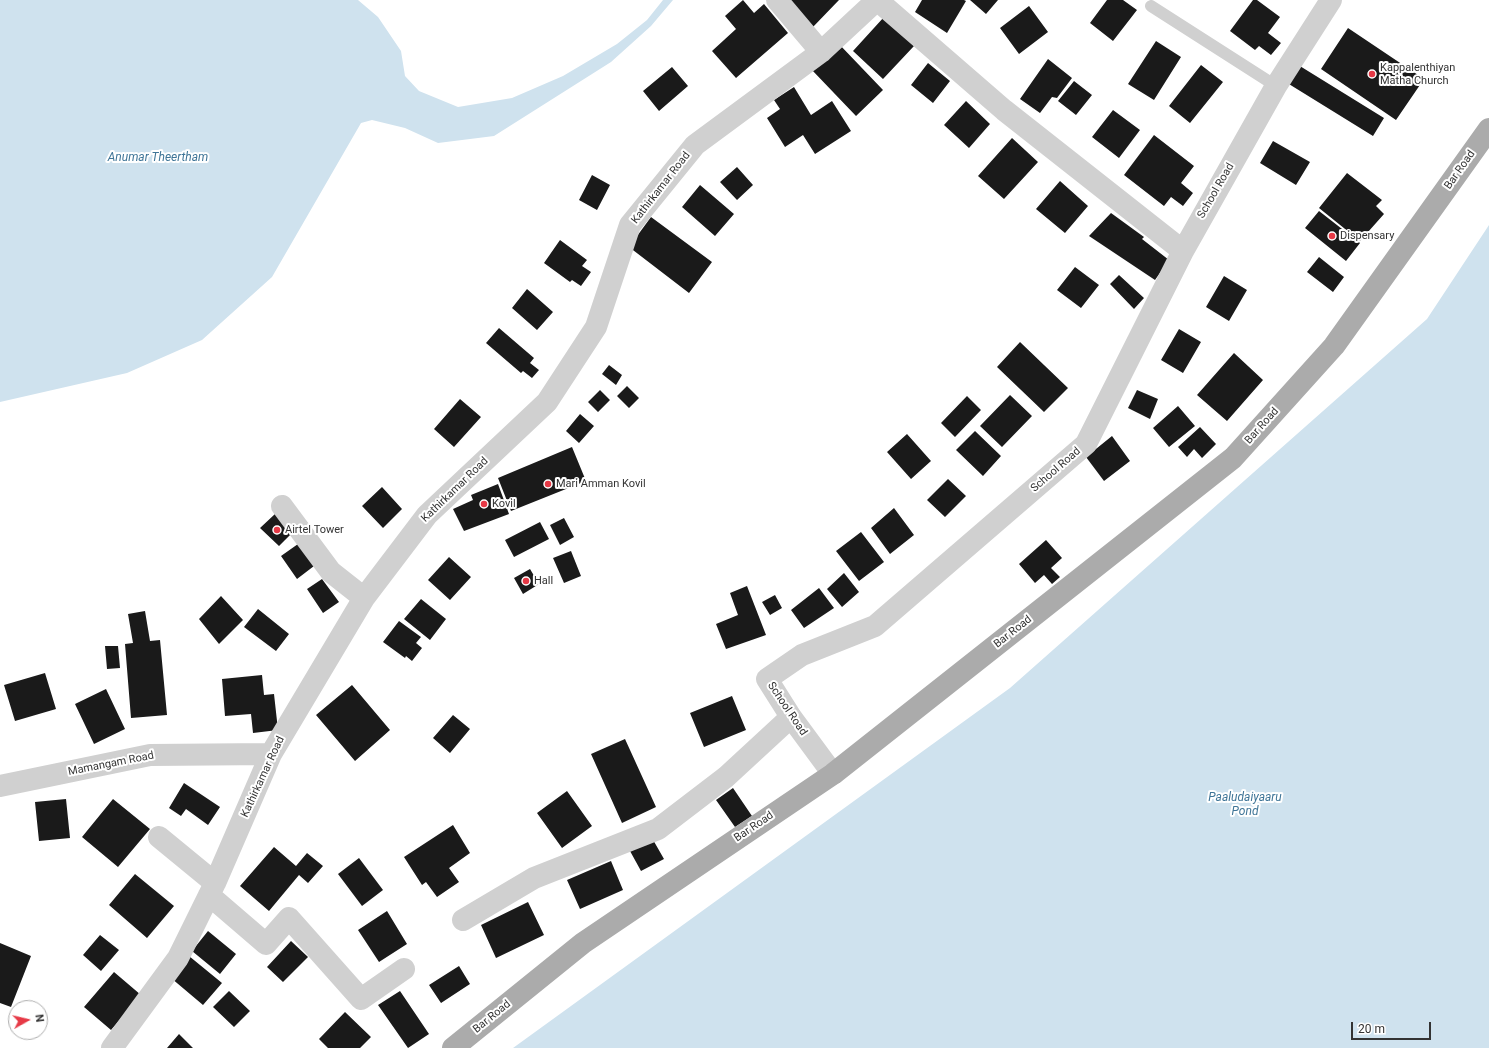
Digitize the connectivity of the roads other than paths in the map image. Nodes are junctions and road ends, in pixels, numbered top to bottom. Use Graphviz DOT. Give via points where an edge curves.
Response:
graph roads {
  1 [pos="777,0"];
  2 [pos="877,0"];
  3 [pos="1331,0"];
  4 [pos="1151,6"];
  5 [pos="821,52"];
  6 [pos="1276,86"];
  7 [pos="1489,129"];
  8 [pos="1182,251"];
  9 [pos="282,506"];
  10 [pos="364,598"];
  11 [pos="791,717"];
  12 [pos="271,754"];
  13 [pos="833,774"];
  14 [pos="0,786"];
  15 [pos="159,838"];
  16 [pos="212,889"];
  17 [pos="463,920"];
  18 [pos="404,969"];
  19 [pos="112,1048"];
  20 [pos="453,1048"];
  1 -- 5 [label="street"];
  2 -- 5 [label="street, Kathirkamar Road"];
  2 -- 8 [label="street" via="1004,110"];
  3 -- 6 [label="street, School Road"];
  4 -- 6 [label="lane"];
  5 -- 10 [label="street, Kathirkamar Road" via="695,145 630,225 596,327 547,402 427,515"];
  6 -- 8 [label="street, School Road"];
  7 -- 13 [label="main road, Bar Road" via="1334,346 1233,458"];
  8 -- 11 [label="street, School Road" via="1086,444 875,626 802,655 767,679"];
  9 -- 10 [label="street" via="331,572"];
  10 -- 12 [label="street, Kathirkamar Road"];
  11 -- 13 [label="street, School Road"];
  11 -- 17 [label="street" via="726,777 658,829 534,878"];
  12 -- 14 [label="street, Mamangam Road" via="150,755"];
  12 -- 16 [label="street, Kathirkamar Road"];
  13 -- 20 [label="main road, Bar Road" via="583,943"];
  15 -- 16 [label="street"];
  16 -- 18 [label="street" via="266,944 289,918 361,999"];
  16 -- 19 [label="street, Kathirkamar Road" via="178,958"];
}
